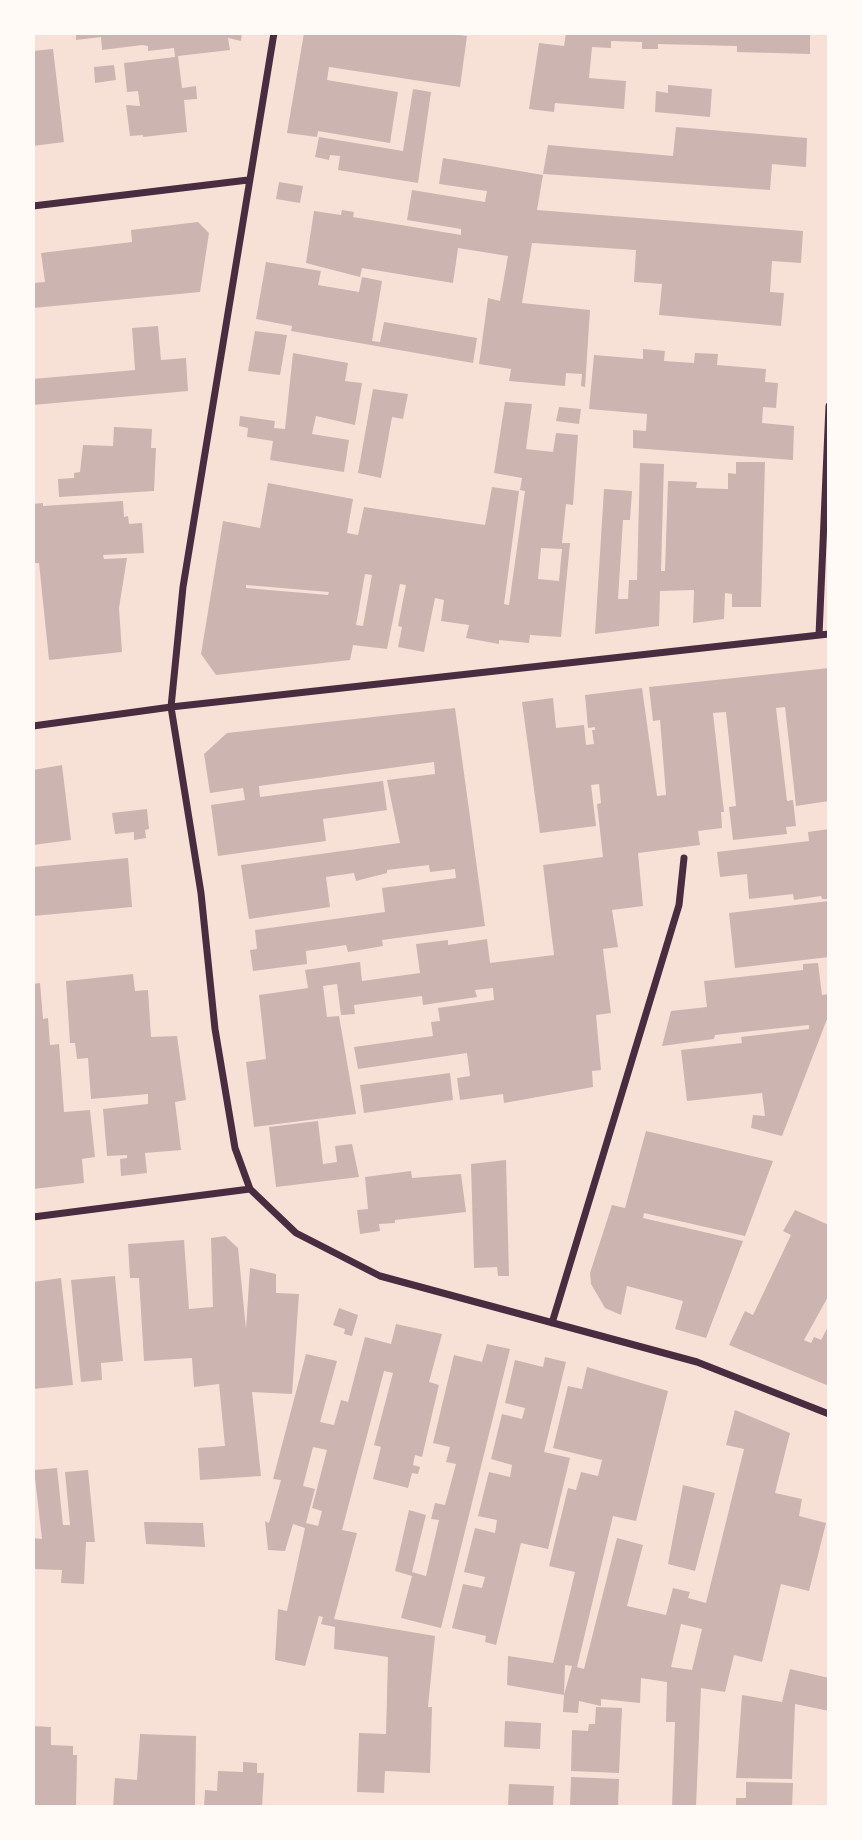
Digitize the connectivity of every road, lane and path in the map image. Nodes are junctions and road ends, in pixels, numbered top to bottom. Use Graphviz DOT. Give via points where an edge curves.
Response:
graph roads {
  1 [pos="274,33"];
  2 [pos="248,180"];
  3 [pos="33,206"];
  4 [pos="829,406"];
  5 [pos="829,634"];
  6 [pos="820,635"];
  7 [pos="171,706"];
  8 [pos="33,726"];
  9 [pos="684,858"];
  10 [pos="250,1189"];
  11 [pos="33,1217"];
  12 [pos="552,1323"];
  13 [pos="829,1414"];
  1 -- 2 [label="street"];
  2 -- 3 [label="street"];
  2 -- 7 [label="street" via="183,587"];
  4 -- 6 [label="street"];
  5 -- 6 [label="street"];
  6 -- 7 [label="street"];
  7 -- 8 [label="street"];
  7 -- 10 [label="street" via="201,893 225,1091 235,1148"];
  9 -- 12 [label="street" via="679,905"];
  10 -- 11 [label="street"];
  10 -- 12 [label="street" via="296,1233 380,1276"];
  12 -- 13 [label="street" via="697,1362"];
}
